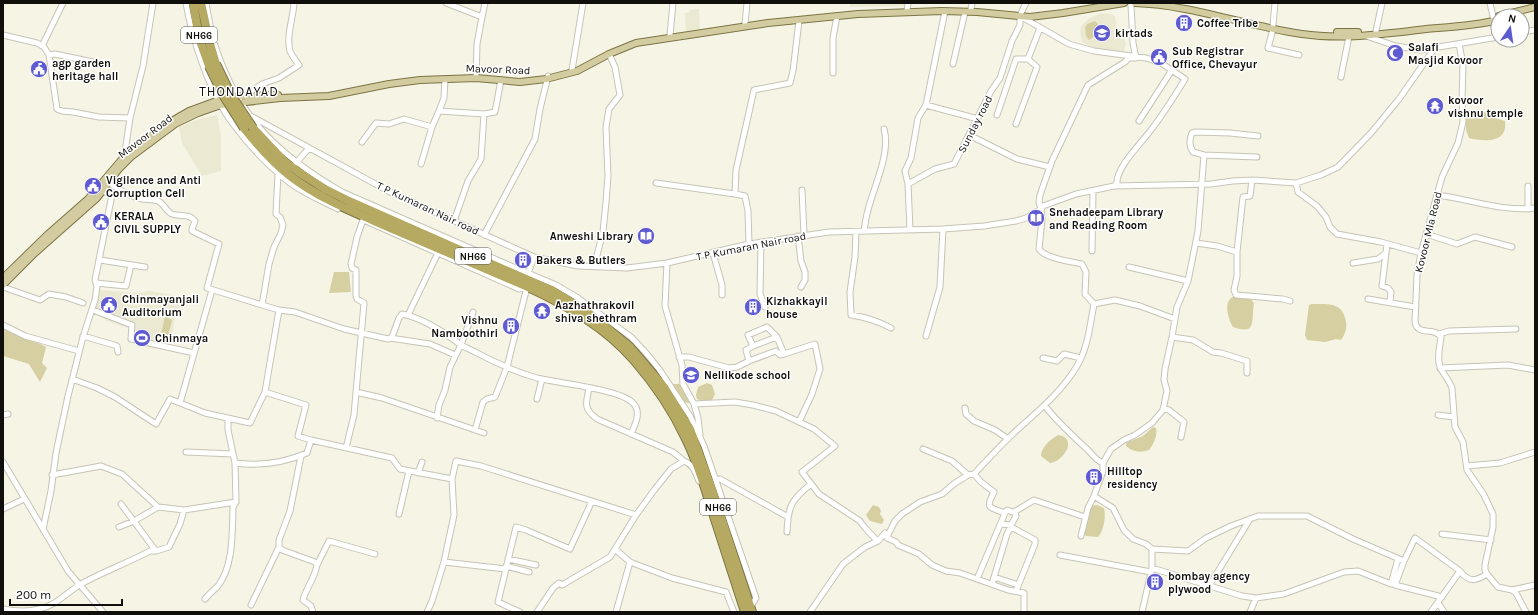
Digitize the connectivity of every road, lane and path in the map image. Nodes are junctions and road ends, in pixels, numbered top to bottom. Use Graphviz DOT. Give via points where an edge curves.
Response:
graph roads {
  1 [pos="63,3"];
  2 [pos="154,3"];
  3 [pos="186,3"];
  4 [pos="193,3"];
  5 [pos="201,3"];
  6 [pos="206,3"];
  7 [pos="294,3"];
  8 [pos="446,3"];
  9 [pos="485,3"];
  10 [pos="583,3"];
  11 [pos="673,3"];
  12 [pos="747,3"];
  13 [pos="1026,3"];
  14 [pos="1108,3"];
  15 [pos="1124,3"];
  16 [pos="1176,3"];
  17 [pos="1275,3"];
  18 [pos="1382,3"];
  19 [pos="1132,4"];
  20 [pos="907,6"];
  21 [pos="969,8"];
  22 [pos="945,11"];
  23 [pos="1021,15"];
  24 [pos="837,16"];
  25 [pos="482,17"];
  26 [pos="1490,19"];
  27 [pos="1490,20"];
  28 [pos="799,21"];
  29 [pos="745,24"];
  30 [pos="1273,27"];
  31 [pos="1040,28"];
  32 [pos="1376,31"];
  33 [pos="1360,34"];
  34 [pos="3,35"];
  35 [pos="670,35"];
  36 [pos="1349,36"];
  37 [pos="1490,38"];
  38 [pos="1459,44"];
  39 [pos="42,46"];
  40 [pos="1434,49"];
  41 [pos="609,54"];
  42 [pos="49,55"];
  43 [pos="1299,56"];
  44 [pos="1136,58"];
  45 [pos="1028,59"];
  46 [pos="92,62"];
  47 [pos="954,64"];
  48 [pos="213,65"];
  49 [pos="572,70"];
  50 [pos="1172,70"];
  51 [pos="833,73"];
  52 [pos="476,77"];
  53 [pos="548,77"];
  54 [pos="1341,77"];
  55 [pos="445,79"];
  56 [pos="501,80"];
  57 [pos="237,96"];
  58 [pos="245,96"];
  59 [pos="254,101"];
  60 [pos="220,102"];
  61 [pos="241,103"];
  62 [pos="926,105"];
  63 [pos="439,111"];
  64 [pos="247,112"];
  65 [pos="484,114"];
  66 [pos="997,115"];
  67 [pos="130,118"];
  68 [pos="978,119"];
  69 [pos="1140,121"];
  70 [pos="1016,124"];
  71 [pos="432,127"];
  72 [pos="884,129"];
  73 [pos="1258,136"];
  74 [pos="973,137"];
  75 [pos="362,142"];
  76 [pos="309,148"];
  77 [pos="1204,155"];
  78 [pos="1257,157"];
  79 [pos="125,159"];
  80 [pos="296,163"];
  81 [pos="420,164"];
  82 [pos="1050,167"];
  83 [pos="278,173"];
  84 [pos="1252,180"];
  85 [pos="108,182"];
  86 [pos="656,183"];
  87 [pos="1296,183"];
  88 [pos="908,184"];
  89 [pos="1201,184"];
  90 [pos="1114,186"];
  91 [pos="1528,186"];
  92 [pos="802,190"];
  93 [pos="102,191"];
  94 [pos="1093,191"];
  95 [pos="735,194"];
  96 [pos="1437,195"];
  97 [pos="1535,208"];
  98 [pos="1041,209"];
  99 [pos="1528,209"];
  100 [pos="363,220"];
  101 [pos="454,221"];
  102 [pos="943,229"];
  103 [pos="910,230"];
  104 [pos="856,232"];
  105 [pos="864,232"];
  106 [pos="1426,234"];
  107 [pos="484,235"];
  108 [pos="801,236"];
  109 [pos="761,242"];
  110 [pos="1196,243"];
  111 [pos="749,244"];
  112 [pos="1387,244"];
  113 [pos="1512,247"];
  114 [pos="1092,251"];
  115 [pos="713,252"];
  116 [pos="1237,252"];
  117 [pos="1386,253"];
  118 [pos="1421,253"];
  119 [pos="437,255"];
  120 [pos="534,257"];
  121 [pos="100,260"];
  122 [pos="504,263"];
  123 [pos="667,263"];
  124 [pos="1353,263"];
  125 [pos="131,265"];
  126 [pos="145,267"];
  127 [pos="594,267"];
  128 [pos="1129,267"];
  129 [pos="508,271"];
  130 [pos="528,272"];
  131 [pos="3,278"];
  132 [pos="1188,281"];
  133 [pos="96,283"];
  134 [pos="3,286"];
  135 [pos="527,287"];
  136 [pos="801,287"];
  137 [pos="212,290"];
  138 [pos="722,295"];
  139 [pos="1368,299"];
  140 [pos="1290,301"];
  141 [pos="1390,302"];
  142 [pos="83,303"];
  143 [pos="1094,304"];
  144 [pos="262,305"];
  145 [pos="766,307"];
  146 [pos="1415,307"];
  147 [pos="93,310"];
  148 [pos="279,310"];
  149 [pos="473,312"];
  150 [pos="408,316"];
  151 [pos="1175,319"];
  152 [pos="3,325"];
  153 [pos="891,328"];
  154 [pos="1516,330"];
  155 [pos="360,333"];
  156 [pos="1439,334"];
  157 [pos="84,336"];
  158 [pos="926,336"];
  159 [pos="777,337"];
  160 [pos="1172,337"];
  161 [pos="390,338"];
  162 [pos="461,345"];
  163 [pos="753,346"];
  164 [pos="79,351"];
  165 [pos="118,352"];
  166 [pos="194,353"];
  167 [pos="784,354"];
  168 [pos="455,355"];
  169 [pos="680,357"];
  170 [pos="1043,358"];
  171 [pos="1081,358"];
  172 [pos="749,361"];
  173 [pos="507,367"];
  174 [pos="1440,368"];
  175 [pos="1535,370"];
  176 [pos="1247,373"];
  177 [pos="542,379"];
  178 [pos="72,380"];
  179 [pos="589,388"];
  180 [pos="265,392"];
  181 [pos="356,392"];
  182 [pos="537,399"];
  183 [pos="180,403"];
  184 [pos="694,404"];
  185 [pos="1045,406"];
  186 [pos="965,408"];
  187 [pos="1163,409"];
  188 [pos="1438,415"];
  189 [pos="1454,417"];
  190 [pos="228,418"];
  191 [pos="438,418"];
  192 [pos="799,422"];
  193 [pos="475,430"];
  194 [pos="484,433"];
  195 [pos="632,434"];
  196 [pos="700,437"];
  197 [pos="1181,437"];
  198 [pos="1008,439"];
  199 [pos="311,440"];
  200 [pos="346,448"];
  201 [pos="922,449"];
  202 [pos="186,452"];
  203 [pos="1535,452"];
  204 [pos="233,454"];
  205 [pos="300,456"];
  206 [pos="684,461"];
  207 [pos="3,462"];
  208 [pos="422,462"];
  209 [pos="235,463"];
  210 [pos="1103,463"];
  211 [pos="1467,466"];
  212 [pos="409,471"];
  213 [pos="418,473"];
  214 [pos="974,474"];
  215 [pos="52,475"];
  216 [pos="968,475"];
  217 [pos="452,479"];
  218 [pos="716,480"];
  219 [pos="703,483"];
  220 [pos="811,484"];
  221 [pos="1094,496"];
  222 [pos="24,499"];
  223 [pos="592,501"];
  224 [pos="236,502"];
  225 [pos="121,504"];
  226 [pos="158,507"];
  227 [pos="3,509"];
  228 [pos="184,510"];
  229 [pos="1014,512"];
  230 [pos="1005,513"];
  231 [pos="399,514"];
  232 [pos="636,515"];
  233 [pos="788,517"];
  234 [pos="1085,518"];
  235 [pos="1250,519"];
  236 [pos="134,521"];
  237 [pos="1001,524"];
  238 [pos="119,527"];
  239 [pos="43,529"];
  240 [pos="787,532"];
  241 [pos="885,533"];
  242 [pos="1442,534"];
  243 [pos="1081,536"];
  244 [pos="1491,540"];
  245 [pos="878,541"];
  246 [pos="279,547"];
  247 [pos="615,549"];
  248 [pos="1152,549"];
  249 [pos="156,551"];
  250 [pos="375,554"];
  251 [pos="1060,555"];
  252 [pos="508,559"];
  253 [pos="1401,560"];
  254 [pos="444,562"];
  255 [pos="630,562"];
  256 [pos="317,565"];
  257 [pos="536,565"];
  258 [pos="506,568"];
  259 [pos="1151,570"];
  260 [pos="1460,571"];
  261 [pos="529,572"];
  262 [pos="1487,574"];
  263 [pos="994,577"];
  264 [pos="977,579"];
  265 [pos="992,584"];
  266 [pos="80,585"];
  267 [pos="1018,585"];
  268 [pos="1535,585"];
  269 [pos="1209,586"];
  270 [pos="1512,590"];
  271 [pos="1016,591"];
  272 [pos="1442,597"];
  273 [pos="1256,598"];
  274 [pos="205,599"];
  275 [pos="1438,603"];
  276 [pos="251,605"];
  277 [pos="3,609"];
  278 [pos="749,610"];
  279 [pos="103,612"];
  280 [pos="313,612"];
  281 [pos="427,612"];
  282 [pos="520,612"];
  283 [pos="537,612"];
  284 [pos="616,612"];
  285 [pos="734,612"];
  286 [pos="810,612"];
  287 [pos="1024,612"];
  288 [pos="1142,612"];
  289 [pos="1250,612"];
  290 [pos="1431,612"];
  291 [pos="1444,612"];
  292 [pos="1526,612"];
  1 -- 39 [label="street"];
  2 -- 67 [label="street" via="143,66"];
  3 -- 60 [label="street" via="196,47"];
  4 -- 48 [label="highway, NH66" via="199,38"];
  5 -- 48 [label="highway, NH66"];
  6 -- 57 [label="street" via="213,38 224,71"];
  7 -- 58 [label="street" via="289,32 290,52 299,65"];
  8 -- 25 [label="street"];
  9 -- 25 [label="street"];
  10 -- 49 [label="street"];
  11 -- 35 [label="street"];
  12 -- 29 [label="street"];
  13 -- 23 [label="street, Sunday road"];
  14 -- 23 [label="main road, Mavoor Road"];
  15 -- 23 [label="main road, Mavoor Road" via="1063,14"];
  16 -- 30 [label="main road"];
  17 -- 30 [label="street"];
  18 -- 32 [label="street"];
  19 -- 30 [label="main road" via="1168,5"];
  19 -- 44 [label="street"];
  20 -- 21 [label="main road, Mavoor Road"];
  20 -- 29 [label="main road, Mavoor Road"];
  21 -- 22 [label="main road, Mavoor Road"];
  21 -- 23 [label="main road, Mavoor Road"];
  21 -- 47 [label="street"];
  22 -- 24 [label="main road, Mavoor Road"];
  22 -- 62 [label="street"];
  23 -- 31 [label="street"];
  23 -- 68 [label="street, Sunday road" via="1000,78"];
  24 -- 28 [label="main road, Mavoor Road"];
  24 -- 51 [label="street" via="833,38"];
  25 -- 52 [label="street" via="477,44"];
  26 -- 32 [label="main road"];
  27 -- 33 [label="main road" via="1472,25"];
  28 -- 41 [label="main road, Mavoor Road" via="768,23 645,42"];
  28 -- 95 [label="street" via="790,83 754,90 736,170"];
  29 -- 35 [label="main road, Mavoor Road"];
  30 -- 33 [label="main road"];
  30 -- 36 [label="main road" via="1313,35"];
  30 -- 43 [label="street" via="1268,48"];
  31 -- 44 [label="street" via="1069,44"];
  31 -- 45 [label="street"];
  32 -- 33 [label="main road"];
  33 -- 36 [label="main road"];
  33 -- 40 [label="street" via="1396,46 1421,50"];
  34 -- 39 [label="street"];
  35 -- 49 [label="main road, Mavoor Road" via="626,43"];
  36 -- 54 [label="street"];
  37 -- 38 [label="street"];
  38 -- 40 [label="street"];
  38 -- 96 [label="street, Kovoor Mla Road" via="1463,64 1463,122 1458,143 1442,177"];
  39 -- 42 [label="street"];
  40 -- 87 [label="street" via="1371,133 1338,167"];
  41 -- 53 [label="main road, Mavoor Road" via="577,71"];
  41 -- 127 [label="street" via="615,67 620,95 609,109 606,127 607,189 603,232"];
  42 -- 46 [label="street" via="56,54"];
  42 -- 67 [label="street" via="58,109 100,117"];
  44 -- 50 [label="street" via="1146,58"];
  44 -- 82 [label="street" via="1129,58 1088,85"];
  45 -- 66 [label="street" via="1016,59"];
  45 -- 70 [label="street" via="1037,67"];
  48 -- 129 [label="highway, NH66, bridge" via="253,128 285,162 325,189 349,201"];
  48 -- 135 [label="highway, NH66, bridge" via="222,93 244,128 261,150 291,177 315,193"];
  49 -- 53 [label="main road, Mavoor Road"];
  50 -- 69 [label="street"];
  50 -- 90 [label="street" via="1185,79 1147,135 1124,163"];
  52 -- 53 [label="main road, Mavoor Road"];
  52 -- 55 [label="main road, Mavoor Road"];
  52 -- 56 [label="main road, Mavoor Road"];
  52 -- 58 [label="main road, Mavoor Road" via="421,77 317,94"];
  53 -- 56 [label="main road, Mavoor Road" via="520,82"];
  53 -- 107 [label="street" via="535,139"];
  55 -- 59 [label="main road, Mavoor Road" via="389,84 329,96"];
  55 -- 63 [label="street" via="444,98"];
  56 -- 65 [label="street" via="495,112"];
  57 -- 58 [label="main road, Mavoor Road"];
  57 -- 60 [label="main road, Mavoor Road"];
  57 -- 61 [label="street"];
  59 -- 61 [label="main road, Mavoor Road"];
  59 -- 64 [label="main road"];
  60 -- 61 [label="main road, Mavoor Road"];
  60 -- 79 [label="main road, Mavoor Road" via="175,124"];
  60 -- 83 [label="street" via="250,144"];
  61 -- 64 [label="street"];
  62 -- 68 [label="street"];
  62 -- 88 [label="street" via="918,118 911,158 905,171"];
  63 -- 65 [label="street"];
  63 -- 71 [label="street"];
  64 -- 76 [label="street, T P Kumaran Nair road"];
  64 -- 80 [label="street" via="272,142"];
  65 -- 101 [label="street" via="481,159 468,181"];
  67 -- 79 [label="street"];
  68 -- 88 [label="street, Sunday road" via="954,164 935,169"];
  71 -- 75 [label="street" via="404,119 389,124 376,124"];
  71 -- 81 [label="street"];
  72 -- 105 [label="street" via="887,138 884,155"];
  73 -- 77 [label="street" via="1192,133 1190,148 1193,152"];
  74 -- 82 [label="street" via="1017,159"];
  76 -- 80 [label="street"];
  76 -- 101 [label="street, T P Kumaran Nair road" via="390,192"];
  77 -- 78 [label="street"];
  77 -- 89 [label="street"];
  79 -- 85 [label="main road, Mavoor Road"];
  79 -- 131 [label="main road, Mavoor Road" via="88,199"];
  80 -- 122 [label="street" via="342,192"];
  82 -- 98 [label="street" via="1040,195"];
  83 -- 100 [label="street" via="316,199"];
  83 -- 144 [label="street" via="276,214 283,225 269,264"];
  84 -- 87 [label="street, T P Kumaran Nair road"];
  84 -- 89 [label="street, T P Kumaran Nair road"];
  84 -- 116 [label="street" via="1250,196 1243,197"];
  85 -- 93 [label="main road, Mavoor Road"];
  85 -- 137 [label="street" via="134,197 159,202 171,214 193,218 195,221 192,231 219,244 207,288"];
  86 -- 95 [label="street"];
  87 -- 112 [label="street" via="1298,192 1317,206 1337,234"];
  88 -- 103 [label="street"];
  89 -- 90 [label="street, T P Kumaran Nair road"];
  89 -- 110 [label="street"];
  90 -- 94 [label="street, T P Kumaran Nair road"];
  91 -- 99 [label="street"];
  92 -- 108 [label="street"];
  93 -- 121 [label="street" via="112,195"];
  93 -- 134 [label="main road, Mavoor Road"];
  94 -- 98 [label="street, T P Kumaran Nair road" via="1046,204"];
  94 -- 114 [label="street"];
  95 -- 111 [label="street" via="745,196"];
  96 -- 99 [label="street" via="1495,207"];
  96 -- 106 [label="street, Kovoor Mla Road"];
  97 -- 99 [label="street"];
  98 -- 102 [label="street, T P Kumaran Nair road" via="1026,218 1010,222"];
  98 -- 143 [label="street" via="1040,252 1056,259 1082,264 1086,272 1085,294"];
  100 -- 135 [label="street" via="519,289"];
  100 -- 155 [label="street" via="351,264 356,270 356,296 364,304"];
  101 -- 107 [label="street, T P Kumaran Nair road"];
  102 -- 103 [label="street, T P Kumaran Nair road"];
  102 -- 158 [label="street" via="940,287"];
  103 -- 105 [label="street, T P Kumaran Nair road"];
  104 -- 105 [label="street, T P Kumaran Nair road"];
  104 -- 108 [label="street, T P Kumaran Nair road"];
  104 -- 153 [label="street" via="850,292 851,315 869,318"];
  106 -- 113 [label="street" via="1457,244 1475,237"];
  106 -- 118 [label="street, Kovoor Mla Road"];
  107 -- 120 [label="street, T P Kumaran Nair road"];
  108 -- 109 [label="street, T P Kumaran Nair road"];
  108 -- 136 [label="street" via="801,261 805,276"];
  109 -- 111 [label="street, T P Kumaran Nair road"];
  109 -- 145 [label="street" via="760,294"];
  110 -- 116 [label="street"];
  110 -- 132 [label="street"];
  111 -- 115 [label="street, T P Kumaran Nair road"];
  112 -- 117 [label="street"];
  112 -- 118 [label="street"];
  115 -- 123 [label="street, T P Kumaran Nair road"];
  115 -- 138 [label="street" via="722,285"];
  116 -- 140 [label="street" via="1234,290 1236,295"];
  117 -- 124 [label="street" via="1378,259"];
  117 -- 141 [label="street" via="1382,286 1391,292"];
  118 -- 146 [label="street, Kovoor Mla Road"];
  119 -- 150 [label="street"];
  120 -- 127 [label="street, T P Kumaran Nair road"];
  120 -- 130 [label="street"];
  121 -- 125 [label="street"];
  121 -- 133 [label="street"];
  122 -- 129 [label="street"];
  122 -- 130 [label="street"];
  123 -- 127 [label="street, T P Kumaran Nair road" via="627,268"];
  123 -- 169 [label="street" via="665,306"];
  125 -- 126 [label="street"];
  125 -- 133 [label="street" via="126,286"];
  128 -- 132 [label="street"];
  129 -- 278 [label="highway, NH66" via="553,291 589,313 630,347 664,386 690,429 698,450"];
  130 -- 196 [label="street" via="578,298 631,337 660,369 690,416"];
  132 -- 151 [label="street" via="1176,307"];
  133 -- 147 [label="street"];
  134 -- 142 [label="street" via="40,300 49,294"];
  135 -- 173 [label="street"];
  135 -- 219 [label="highway, NH66" via="579,314 634,359 686,437"];
  137 -- 144 [label="street"];
  137 -- 166 [label="street"];
  139 -- 141 [label="street"];
  141 -- 146 [label="street"];
  143 -- 151 [label="street" via="1115,300"];
  143 -- 171 [label="street" via="1089,334"];
  144 -- 148 [label="street"];
  146 -- 156 [label="street, Kovoor Mla Road" via="1417,328"];
  147 -- 157 [label="street"];
  147 -- 166 [label="street" via="132,325 131,339"];
  148 -- 155 [label="street" via="296,312"];
  148 -- 180 [label="street"];
  149 -- 162 [label="street"];
  150 -- 161 [label="street" via="402,314 398,318"];
  150 -- 162 [label="street" via="451,336"];
  151 -- 160 [label="street"];
  152 -- 164 [label="street" via="25,336"];
  154 -- 156 [label="street" via="1449,331"];
  155 -- 161 [label="street"];
  155 -- 181 [label="street"];
  156 -- 174 [label="street"];
  157 -- 164 [label="street"];
  157 -- 165 [label="street" via="117,346"];
  159 -- 163 [label="street"];
  159 -- 163 [label="street" via="767,327 748,335"];
  159 -- 167 [label="street"];
  160 -- 176 [label="street" via="1193,340 1213,352 1247,361"];
  160 -- 187 [label="street" via="1164,369 1167,391"];
  161 -- 168 [label="street" via="430,344"];
  162 -- 168 [label="street"];
  162 -- 173 [label="street"];
  163 -- 172 [label="street" via="746,350"];
  164 -- 178 [label="street"];
  166 -- 183 [label="street"];
  167 -- 172 [label="street" via="780,355 776,351"];
  167 -- 192 [label="street" via="815,344 820,369"];
  168 -- 191 [label="street" via="439,405"];
  169 -- 172 [label="street" via="689,356 729,368"];
  169 -- 184 [label="street" via="683,384"];
  170 -- 171 [label="street" via="1057,361 1064,354"];
  171 -- 185 [label="street" via="1067,382"];
  173 -- 177 [label="street"];
  173 -- 193 [label="street" via="494,397 483,402"];
  174 -- 175 [label="street" via="1508,365"];
  174 -- 189 [label="street" via="1452,388"];
  177 -- 179 [label="street"];
  177 -- 182 [label="street"];
  178 -- 183 [label="street" via="115,397 156,424 170,399"];
  178 -- 215 [label="street"];
  179 -- 195 [label="street" via="585,405 588,412 597,419"];
  179 -- 195 [label="street" via="612,393 634,404 638,411"];
  180 -- 190 [label="street" via="250,423"];
  180 -- 199 [label="street" via="306,405 298,436"];
  181 -- 191 [label="street" via="382,398"];
  181 -- 200 [label="street" via="354,415"];
  183 -- 190 [label="street" via="205,413"];
  184 -- 192 [label="street" via="735,402 753,405 776,411"];
  184 -- 196 [label="street"];
  185 -- 198 [label="street"];
  185 -- 210 [label="street" via="1073,438"];
  186 -- 198 [label="street" via="966,414 974,422 995,430"];
  187 -- 197 [label="street" via="1169,410 1184,422"];
  187 -- 210 [label="street" via="1152,423 1111,449"];
  188 -- 189 [label="street"];
  189 -- 211 [label="street" via="1455,427 1463,442"];
  190 -- 204 [label="street"];
  191 -- 193 [label="street"];
  192 -- 220 [label="street" via="814,429 835,446 802,472"];
  193 -- 194 [label="street"];
  195 -- 206 [label="street" via="673,452"];
  196 -- 218 [label="street"];
  198 -- 214 [label="street"];
  199 -- 200 [label="street"];
  199 -- 205 [label="street" via="307,453"];
  200 -- 212 [label="street" via="392,458 400,469"];
  201 -- 216 [label="street" via="952,461"];
  202 -- 204 [label="street"];
  203 -- 211 [label="street" via="1500,463"];
  204 -- 209 [label="street"];
  205 -- 209 [label="street" via="271,463"];
  205 -- 246 [label="street" via="290,511 279,540"];
  206 -- 219 [label="street" via="694,468 699,482"];
  206 -- 232 [label="street" via="668,473"];
  207 -- 222 [label="street"];
  208 -- 213 [label="street"];
  209 -- 224 [label="street"];
  210 -- 221 [label="street" via="1103,471"];
  211 -- 244 [label="street" via="1493,514"];
  212 -- 213 [label="street"];
  212 -- 231 [label="street"];
  213 -- 217 [label="street"];
  214 -- 216 [label="street"];
  214 -- 230 [label="street" via="994,492 988,502 989,506"];
  215 -- 226 [label="street" via="101,466 122,474"];
  215 -- 239 [label="street"];
  216 -- 241 [label="street" via="954,482 942,494 912,507 895,521 888,534"];
  217 -- 223 [label="street" via="456,460"];
  217 -- 254 [label="street" via="454,515"];
  218 -- 233 [label="street" via="720,479"];
  218 -- 278 [label="street" via="756,598"];
  219 -- 278 [label="highway, NH66"];
  220 -- 233 [label="street" via="797,495"];
  220 -- 245 [label="street" via="819,494 860,521 862,527"];
  221 -- 234 [label="street"];
  221 -- 248 [label="street" via="1113,508 1124,530 1133,539"];
  222 -- 227 [label="street"];
  222 -- 239 [label="street"];
  223 -- 232 [label="street"];
  223 -- 252 [label="street" via="570,549 516,527"];
  224 -- 228 [label="street"];
  224 -- 274 [label="street" via="233,507 229,557 225,572 218,585"];
  225 -- 236 [label="street"];
  226 -- 228 [label="street"];
  226 -- 236 [label="street"];
  228 -- 249 [label="street" via="169,547"];
  229 -- 230 [label="street" via="1007,510"];
  229 -- 234 [label="street" via="1034,500"];
  229 -- 237 [label="street" via="1016,516 1011,525"];
  230 -- 237 [label="street"];
  232 -- 247 [label="street"];
  233 -- 240 [label="street"];
  234 -- 243 [label="street"];
  235 -- 248 [label="street" via="1206,538 1188,551"];
  235 -- 253 [label="street" via="1258,516 1306,516"];
  235 -- 269 [label="street"];
  236 -- 238 [label="street"];
  236 -- 249 [label="street"];
  237 -- 264 [label="street"];
  239 -- 266 [label="street" via="68,571"];
  241 -- 245 [label="street"];
  241 -- 264 [label="street" via="898,545 919,554 932,565"];
  242 -- 244 [label="street"];
  244 -- 262 [label="street" via="1485,565"];
  245 -- 286 [label="street" via="870,543 848,560"];
  246 -- 256 [label="street"];
  246 -- 276 [label="street"];
  247 -- 255 [label="street"];
  247 -- 283 [label="street" via="610,557 564,584 559,583"];
  248 -- 259 [label="street"];
  249 -- 266 [label="street" via="150,551 103,572"];
  250 -- 256 [label="street" via="329,541"];
  251 -- 259 [label="street"];
  252 -- 257 [label="street"];
  252 -- 258 [label="street"];
  253 -- 260 [label="street" via="1415,538"];
  253 -- 272 [label="street" via="1395,584"];
  253 -- 273 [label="street" via="1391,584 1358,571 1344,572 1284,594"];
  254 -- 258 [label="street"];
  254 -- 281 [label="street"];
  255 -- 284 [label="street"];
  255 -- 285 [label="street" via="672,578 726,592"];
  256 -- 280 [label="street" via="304,600"];
  258 -- 261 [label="street"];
  258 -- 282 [label="street" via="498,602"];
  259 -- 269 [label="street"];
  259 -- 288 [label="street"];
  260 -- 262 [label="street" via="1464,577 1471,580"];
  260 -- 272 [label="street"];
  262 -- 270 [label="street" via="1498,587"];
  263 -- 265 [label="street"];
  263 -- 267 [label="street"];
  263 -- 267 [label="street" via="1007,534 1013,528 1035,540"];
  264 -- 265 [label="street"];
  265 -- 271 [label="street"];
  266 -- 277 [label="street" via="58,601 40,609"];
  266 -- 279 [label="street"];
  267 -- 271 [label="street"];
  268 -- 270 [label="street"];
  269 -- 273 [label="street"];
  270 -- 292 [label="street"];
  271 -- 287 [label="street" via="1024,594"];
  272 -- 275 [label="street"];
  273 -- 289 [label="street"];
  275 -- 290 [label="street"];
  275 -- 291 [label="street"];
}
